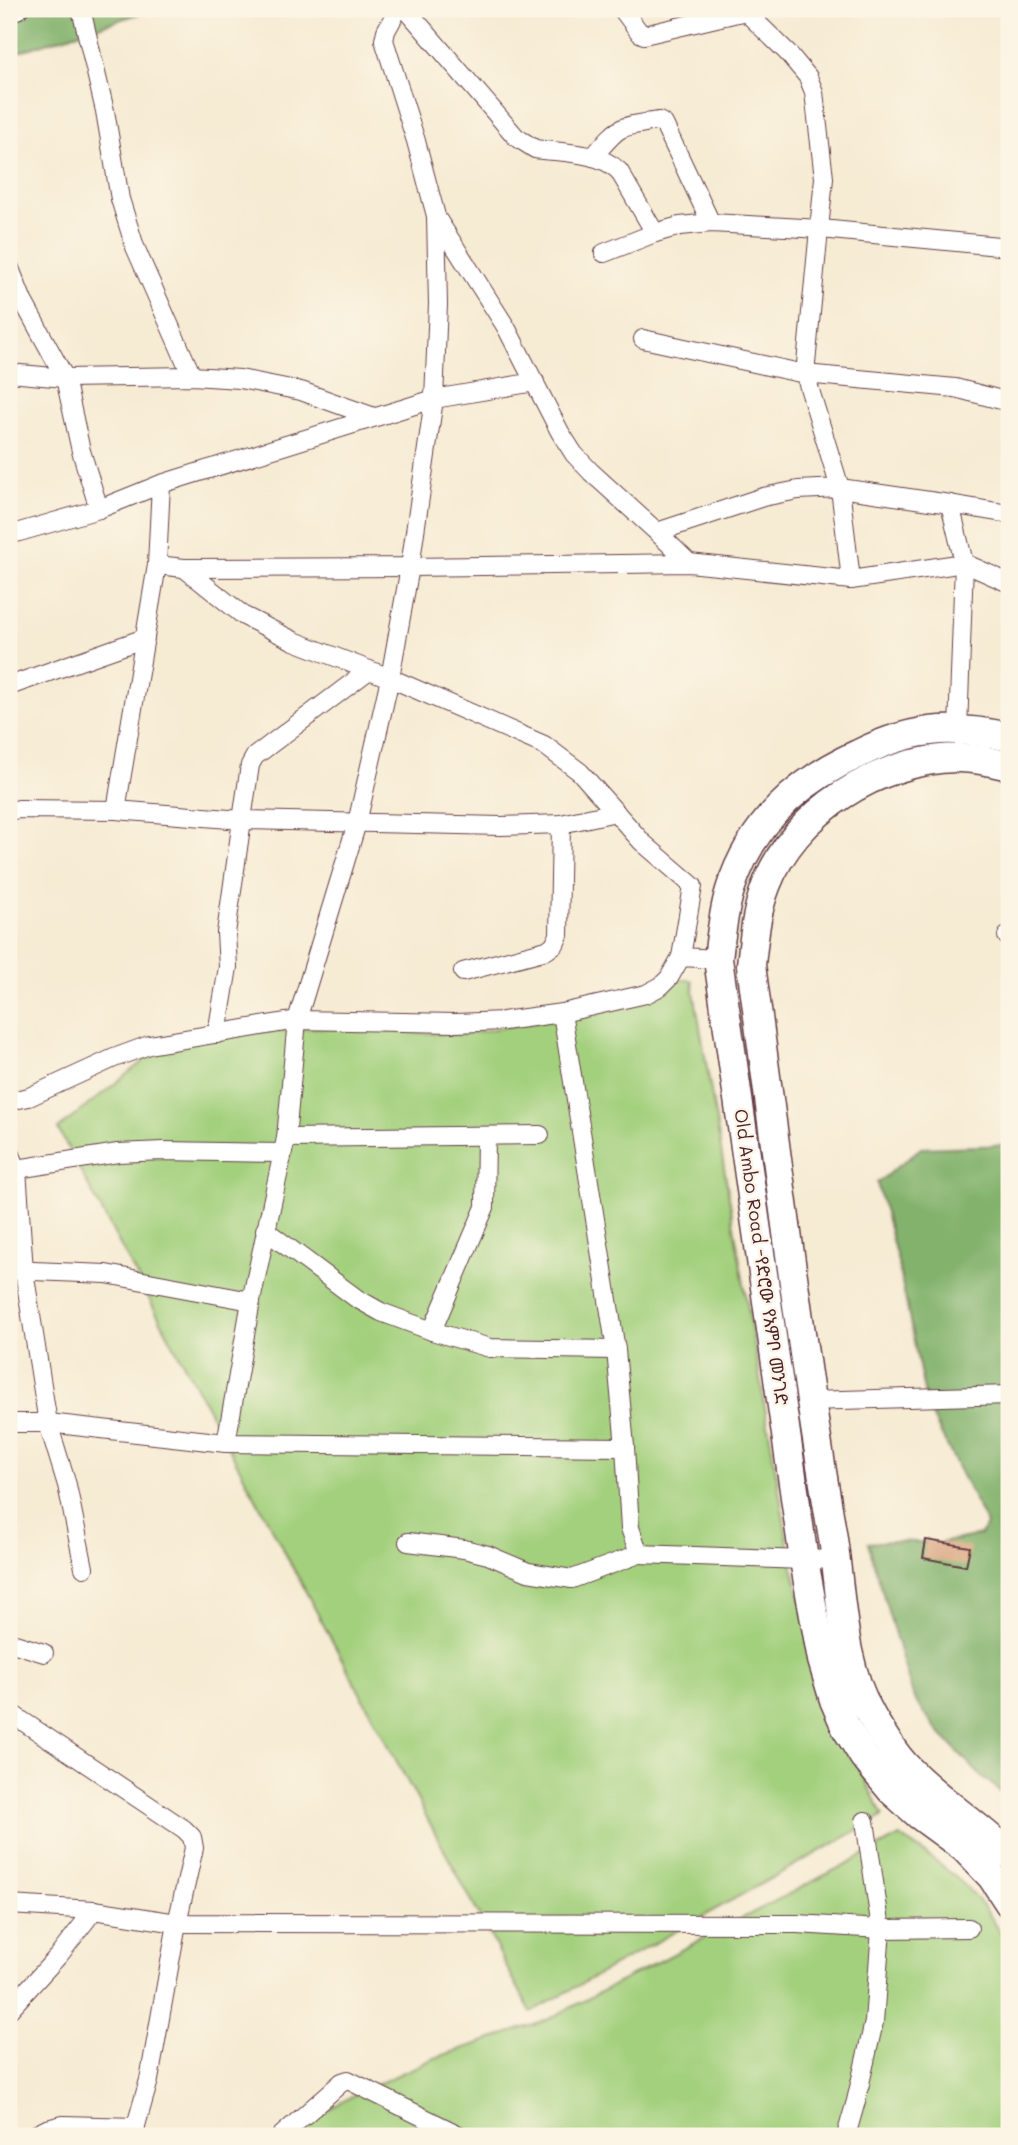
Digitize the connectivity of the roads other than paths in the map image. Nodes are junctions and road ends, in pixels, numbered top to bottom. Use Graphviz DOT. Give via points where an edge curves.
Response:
graph roads {
  1 [pos="19,9"];
  2 [pos="81,9"];
  3 [pos="398,9"];
  4 [pos="406,9"];
  5 [pos="622,9"];
  6 [pos="745,10"];
  7 [pos="9,13"];
  8 [pos="593,157"];
  9 [pos="436,216"];
  10 [pos="711,223"];
  11 [pos="821,229"];
  12 [pos="656,233"];
  13 [pos="1009,247"];
  14 [pos="604,253"];
  15 [pos="9,266"];
  16 [pos="643,339"];
  17 [pos="9,373"];
  18 [pos="805,374"];
  19 [pos="192,376"];
  20 [pos="65,378"];
  21 [pos="535,382"];
  22 [pos="434,399"];
  23 [pos="1009,402"];
  24 [pos="374,418"];
  25 [pos="161,484"];
  26 [pos="840,488"];
  27 [pos="950,504"];
  28 [pos="99,509"];
  29 [pos="1009,514"];
  30 [pos="657,532"];
  31 [pos="9,535"];
  32 [pos="964,563"];
  33 [pos="689,564"];
  34 [pos="157,565"];
  35 [pos="410,567"];
  36 [pos="184,568"];
  37 [pos="851,580"];
  38 [pos="1009,583"];
  39 [pos="145,638"];
  40 [pos="369,670"];
  41 [pos="390,678"];
  42 [pos="9,686"];
  43 [pos="958,730"];
  44 [pos="1009,737"];
  45 [pos="853,756"];
  46 [pos="1009,766"];
  47 [pos="868,781"];
  48 [pos="116,810"];
  49 [pos="9,811"];
  50 [pos="616,812"];
  51 [pos="242,820"];
  52 [pos="357,823"];
  53 [pos="561,824"];
  54 [pos="681,957"];
  55 [pos="718,959"];
  56 [pos="463,972"];
  57 [pos="562,1013"];
  58 [pos="297,1020"];
  59 [pos="217,1034"];
  60 [pos="9,1101"];
  61 [pos="540,1135"];
  62 [pos="486,1136"];
  63 [pos="284,1145"];
  64 [pos="9,1150"];
  65 [pos="17,1169"];
  66 [pos="265,1230"];
  67 [pos="16,1270"];
  68 [pos="251,1301"];
  69 [pos="432,1331"];
  70 [pos="616,1350"];
  71 [pos="1009,1395"];
  72 [pos="809,1401"];
  73 [pos="9,1423"];
  74 [pos="48,1423"];
  75 [pos="226,1443"];
  76 [pos="625,1447"];
  77 [pos="408,1542"];
  78 [pos="639,1554"];
  79 [pos="836,1559"];
  80 [pos="804,1560"];
  81 [pos="84,1569"];
  82 [pos="9,1642"];
  83 [pos="44,1653"];
  84 [pos="9,1712"];
  85 [pos="865,1821"];
  86 [pos="1009,1855"];
  87 [pos="1009,1903"];
  88 [pos="9,1905"];
  89 [pos="94,1910"];
  90 [pos="177,1923"];
  91 [pos="969,1928"];
  92 [pos="881,1929"];
  93 [pos="9,2010"];
  94 [pos="134,2131"];
  95 [pos="33,2136"];
  96 [pos="281,2136"];
  97 [pos="461,2136"];
  98 [pos="846,2136"];
  1 -- 7 [label="street"];
  2 -- 19 [label="street" via="120,199 135,247"];
  3 -- 9 [label="street" via="384,40"];
  4 -- 8 [label="street" via="516,137 535,149"];
  5 -- 6 [label="street" via="644,35"];
  6 -- 11 [label="street" via="788,53 814,92 824,178"];
  8 -- 10 [label="street" via="623,126 659,121"];
  8 -- 12 [label="street" via="619,171"];
  9 -- 21 [label="street"];
  9 -- 22 [label="street"];
  10 -- 11 [label="street"];
  10 -- 12 [label="street"];
  11 -- 13 [label="street"];
  11 -- 18 [label="street"];
  12 -- 14 [label="street"];
  15 -- 20 [label="street" via="23,302"];
  16 -- 18 [label="street"];
  17 -- 20 [label="street"];
  18 -- 23 [label="street" via="955,387"];
  18 -- 26 [label="street"];
  19 -- 20 [label="street"];
  19 -- 24 [label="street" via="240,379 301,391"];
  20 -- 28 [label="street"];
  21 -- 22 [label="street"];
  21 -- 30 [label="street" via="574,454"];
  22 -- 24 [label="street"];
  22 -- 35 [label="street"];
  24 -- 25 [label="street"];
  25 -- 28 [label="street"];
  25 -- 34 [label="street"];
  26 -- 27 [label="street"];
  26 -- 30 [label="street" via="763,497"];
  26 -- 37 [label="street"];
  27 -- 29 [label="street"];
  27 -- 32 [label="street"];
  28 -- 31 [label="street"];
  30 -- 33 [label="street"];
  32 -- 37 [label="street"];
  32 -- 38 [label="street"];
  32 -- 43 [label="street"];
  33 -- 35 [label="street"];
  33 -- 37 [label="street"];
  34 -- 36 [label="street"];
  34 -- 39 [label="street"];
  35 -- 36 [label="street"];
  35 -- 41 [label="street"];
  36 -- 40 [label="street" via="244,616"];
  39 -- 42 [label="street"];
  39 -- 48 [label="street"];
  40 -- 41 [label="street"];
  40 -- 51 [label="street" via="255,756"];
  41 -- 50 [label="street" via="544,745 580,772"];
  41 -- 52 [label="street"];
  43 -- 44 [label="main road, Old Ambo Road -የድሮው የአምቦ መንገድ"];
  43 -- 45 [label="main road, Old Ambo Road -የድሮው የአምቦ መንገድ" via="913,734"];
  45 -- 47 [label="main road"];
  45 -- 55 [label="main road, Old Ambo Road -የድሮው የአምቦ መንገድ" via="828,767 797,790 758,832 730,888"];
  46 -- 47 [label="main road, Old Ambo Road -የድሮው የአምቦ መንገድ" via="957,758 925,761"];
  47 -- 72 [label="main road, Old Ambo Road -የድሮው የአምቦ መንገድ" via="844,793 794,837 765,886 755,922 751,965"];
  48 -- 49 [label="street"];
  48 -- 51 [label="street"];
  50 -- 53 [label="street"];
  50 -- 54 [label="street" via="693,887"];
  51 -- 52 [label="street"];
  51 -- 59 [label="street"];
  52 -- 53 [label="street"];
  52 -- 58 [label="street"];
  53 -- 56 [label="street" via="559,935 555,944"];
  54 -- 55 [label="street"];
  54 -- 57 [label="street" via="670,978 646,994"];
  55 -- 80 [label="main road, Old Ambo Road -የድሮው የአምቦ መንገድ"];
  57 -- 58 [label="street" via="457,1023"];
  57 -- 70 [label="street"];
  58 -- 59 [label="street"];
  58 -- 63 [label="street"];
  59 -- 60 [label="street" via="149,1045 29,1097"];
  61 -- 62 [label="street"];
  62 -- 63 [label="street"];
  62 -- 69 [label="street" via="485,1207"];
  63 -- 65 [label="street" via="118,1153"];
  63 -- 66 [label="street"];
  64 -- 65 [label="street"];
  65 -- 67 [label="street"];
  66 -- 68 [label="street"];
  66 -- 69 [label="street" via="356,1297"];
  67 -- 68 [label="street" via="106,1274"];
  67 -- 74 [label="street"];
  68 -- 75 [label="street"];
  69 -- 70 [label="street" via="490,1348"];
  70 -- 76 [label="street"];
  71 -- 72 [label="street"];
  72 -- 79 [label="main road, Old Ambo Road -የድሮው የአምቦ መንገድ"];
  73 -- 74 [label="street"];
  74 -- 75 [label="street"];
  74 -- 81 [label="street"];
  75 -- 76 [label="street"];
  76 -- 78 [label="street" via="629,1528"];
  77 -- 78 [label="street" via="464,1549 528,1572 572,1578"];
  78 -- 80 [label="street"];
  79 -- 80 [label="street"];
  79 -- 86 [label="main road, Old Ambo Road -የድሮው የአምቦ መንገድ" via="847,1645 870,1715 906,1766"];
  80 -- 87 [label="main road, Old Ambo Road -የድሮው የአምቦ መንገድ" via="822,1660 846,1728 891,1790 964,1848"];
  82 -- 83 [label="street"];
  84 -- 90 [label="street" via="192,1837 194,1847"];
  85 -- 92 [label="street"];
  88 -- 89 [label="street"];
  89 -- 90 [label="street"];
  89 -- 93 [label="street"];
  90 -- 92 [label="street" via="797,1924"];
  90 -- 94 [label="street" via="149,2080"];
  91 -- 92 [label="street"];
  92 -- 98 [label="street" via="874,2022"];
  94 -- 95 [label="street" via="63,2125"];
  96 -- 97 [label="street" via="348,2080"];
}
